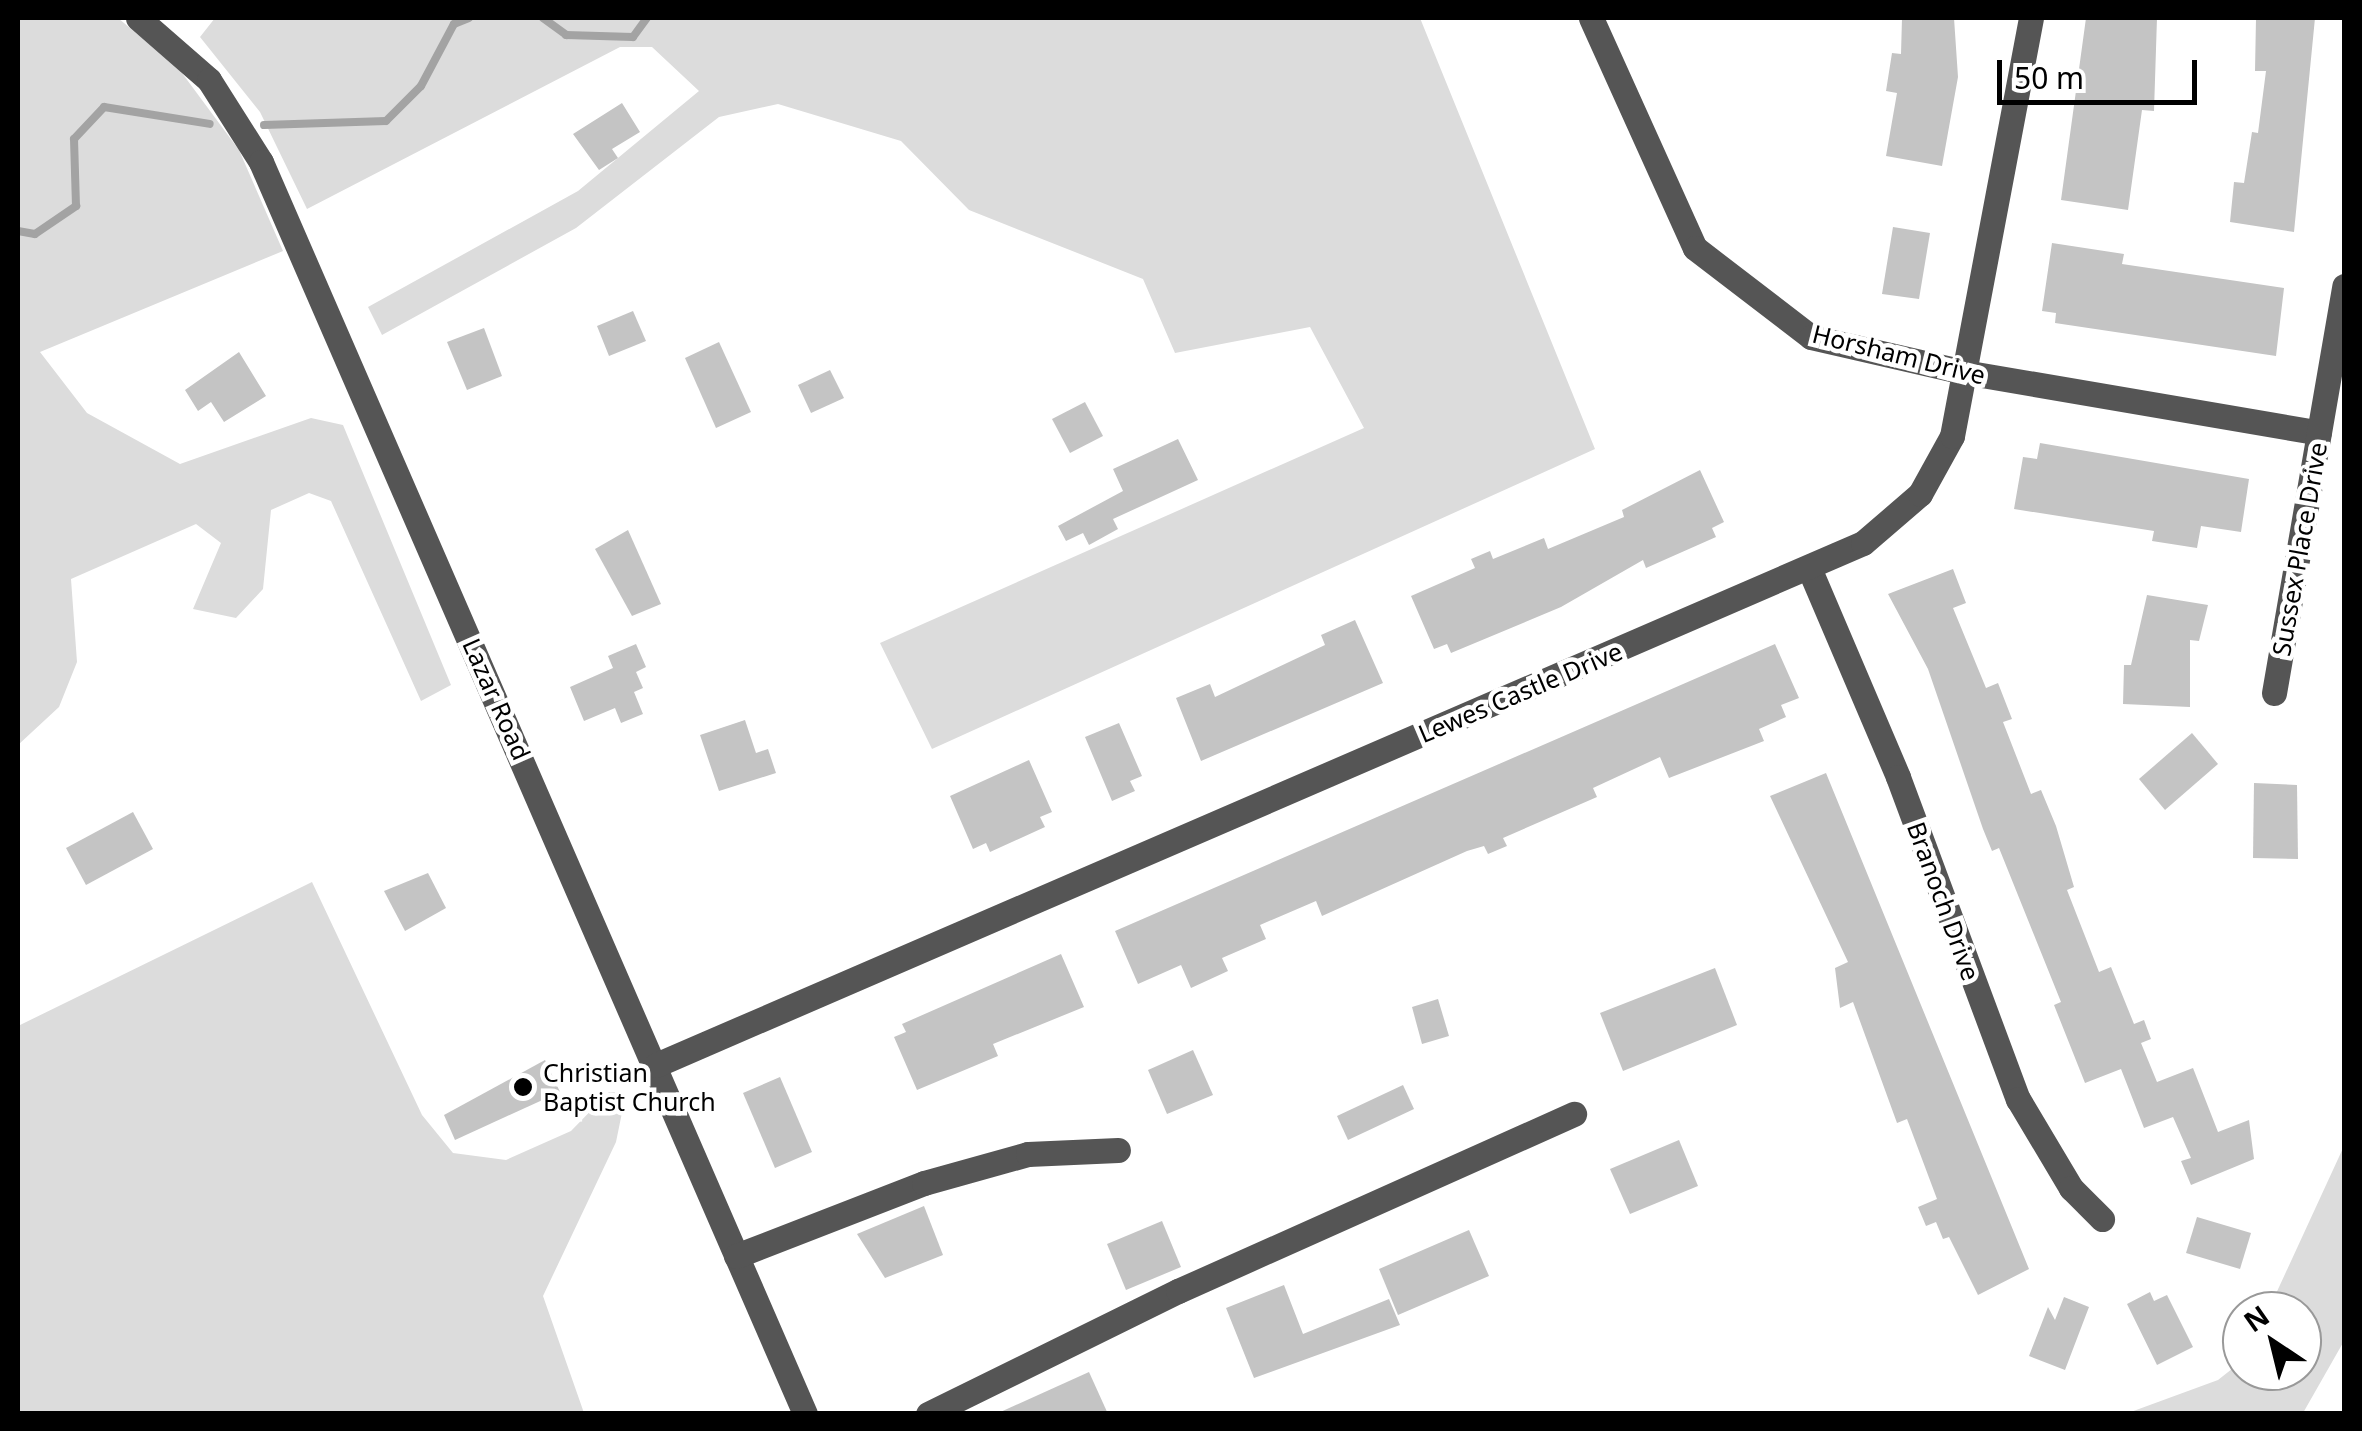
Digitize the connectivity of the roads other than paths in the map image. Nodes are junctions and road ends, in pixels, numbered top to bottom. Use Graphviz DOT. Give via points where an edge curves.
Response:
graph roads {
  1 [pos="138,18"];
  2 [pos="1591,18"];
  3 [pos="2032,18"];
  4 [pos="2344,286"];
  5 [pos="1964,372"];
  6 [pos="2319,433"];
  7 [pos="1810,568"];
  8 [pos="2274,694"];
  9 [pos="656,1065"];
  10 [pos="1574,1114"];
  11 [pos="1118,1150"];
  12 [pos="2102,1219"];
  13 [pos="736,1256"];
  14 [pos="806,1414"];
  15 [pos="928,1414"];
  1 -- 9 [label="street, Lazar Road" via="209,80 261,162"];
  2 -- 5 [label="street, Horsham Drive" via="1696,248 1811,337"];
  3 -- 5 [label="street, Lewes Castle Drive"];
  4 -- 6 [label="street, Sussex Place Drive"];
  5 -- 6 [label="street, Horsham Drive"];
  5 -- 7 [label="street, Lewes Castle Drive" via="1952,436 1920,494 1863,543"];
  6 -- 8 [label="street, Sussex Place Drive"];
  7 -- 9 [label="street, Lewes Castle Drive"];
  7 -- 12 [label="street, Branoch Drive" via="1898,777 2018,1100 2071,1188"];
  9 -- 13 [label="street, Lazar Road"];
  10 -- 15 [label="street" via="1178,1290"];
  11 -- 13 [label="street" via="1028,1154 924,1183"];
  13 -- 14 [label="street, Lazar Road"];
}
